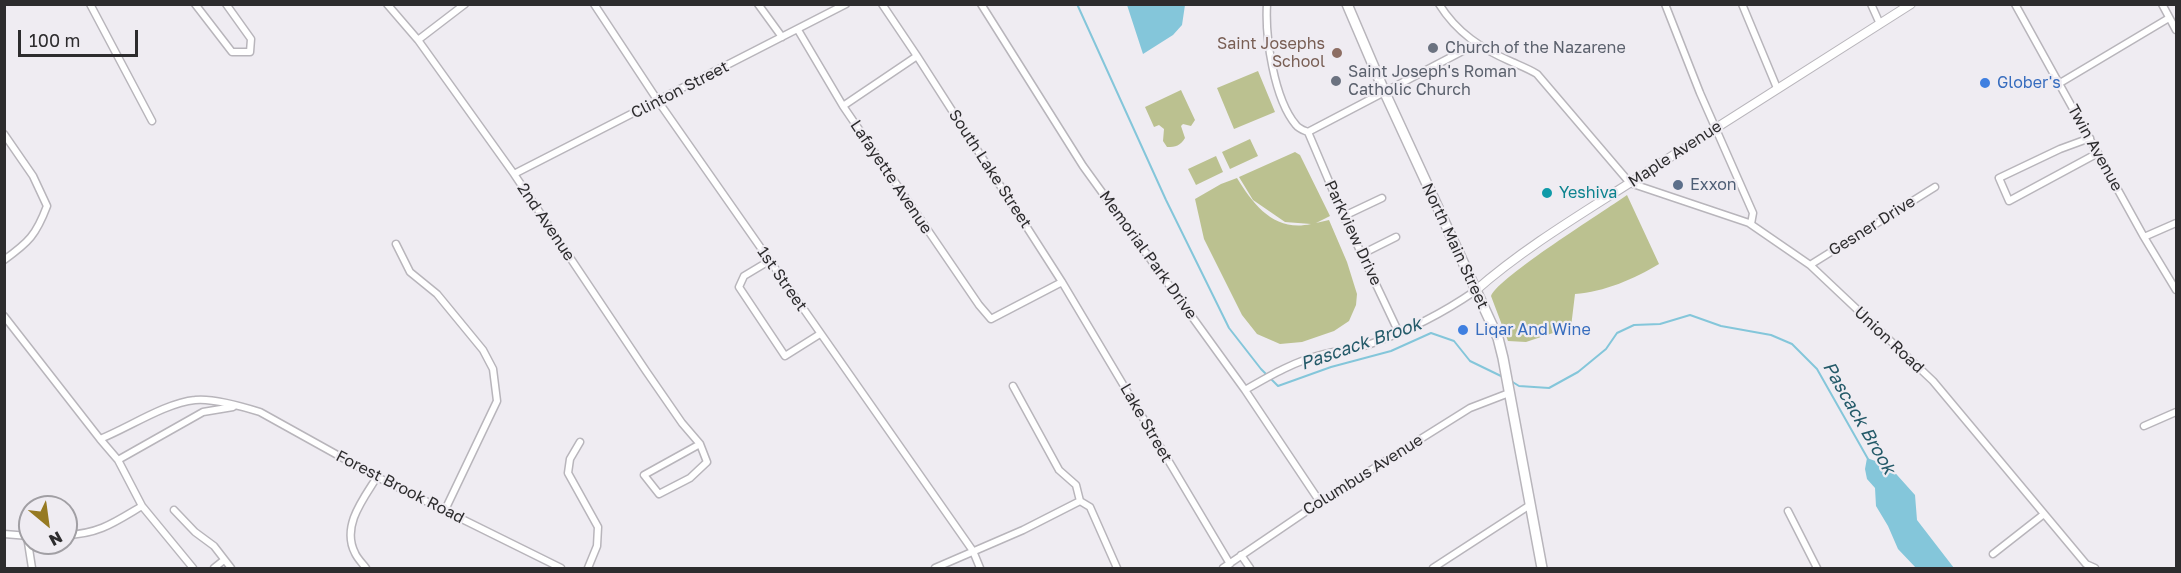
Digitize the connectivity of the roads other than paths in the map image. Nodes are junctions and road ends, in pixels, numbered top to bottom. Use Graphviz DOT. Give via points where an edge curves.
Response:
graph roads {
  1 [pos="90,4"];
  2 [pos="195,4"];
  3 [pos="226,4"];
  4 [pos="387,4"];
  5 [pos="465,4"];
  6 [pos="594,4"];
  7 [pos="758,4"];
  8 [pos="846,4"];
  9 [pos="882,4"];
  10 [pos="981,4"];
  11 [pos="1268,4"];
  12 [pos="1347,4"];
  13 [pos="1439,4"];
  14 [pos="1665,4"];
  15 [pos="1742,4"];
  16 [pos="1871,4"];
  17 [pos="1911,4"];
  18 [pos="2015,4"];
  19 [pos="2162,4"];
  20 [pos="2169,18"];
  21 [pos="1880,24"];
  22 [pos="798,30"];
  23 [pos="2176,30"];
  24 [pos="782,37"];
  25 [pos="418,40"];
  26 [pos="1476,44"];
  27 [pos="917,56"];
  28 [pos="2060,83"];
  29 [pos="1777,88"];
  30 [pos="1385,93"];
  31 [pos="658,101"];
  32 [pos="843,106"];
  33 [pos="152,121"];
  34 [pos="1716,127"];
  35 [pos="1308,132"];
  36 [pos="4,134"];
  37 [pos="2090,138"];
  38 [pos="2098,153"];
  39 [pos="514,174"];
  40 [pos="1630,183"];
  41 [pos="1935,188"];
  42 [pos="1382,198"];
  43 [pos="1344,216"];
  44 [pos="2176,223"];
  45 [pos="1751,224"];
  46 [pos="1396,237"];
  47 [pos="2144,237"];
  48 [pos="396,244"];
  49 [pos="1362,254"];
  50 [pos="4,261"];
  51 [pos="769,261"];
  52 [pos="1810,265"];
  53 [pos="1062,282"];
  54 [pos="2176,290"];
  55 [pos="1475,291"];
  56 [pos="4,316"];
  57 [pos="1399,333"];
  58 [pos="820,334"];
  59 [pos="1013,386"];
  60 [pos="1508,389"];
  61 [pos="1245,390"];
  62 [pos="239,406"];
  63 [pos="2176,412"];
  64 [pos="2144,426"];
  65 [pos="99,440"];
  66 [pos="580,442"];
  67 [pos="700,444"];
  68 [pos="118,460"];
  69 [pos="377,477"];
  70 [pos="1080,501"];
  71 [pos="1320,502"];
  72 [pos="1530,505"];
  73 [pos="142,506"];
  74 [pos="174,510"];
  75 [pos="445,510"];
  76 [pos="1788,511"];
  77 [pos="2044,514"];
  78 [pos="78,535"];
  79 [pos="973,551"];
  80 [pos="1993,554"];
  81 [pos="1241,555"];
  82 [pos="224,560"];
  83 [pos="1230,564"];
  84 [pos="549,566"];
  85 [pos="193,568"];
  86 [pos="214,568"];
  87 [pos="231,568"];
  88 [pos="366,568"];
  89 [pos="561,568"];
  90 [pos="588,568"];
  91 [pos="935,568"];
  92 [pos="980,568"];
  93 [pos="1117,568"];
  94 [pos="1223,568"];
  95 [pos="1250,568"];
  96 [pos="1433,568"];
  97 [pos="1542,568"];
  98 [pos="1817,568"];
  99 [pos="2095,568"];
  1 -- 33 [label="street"];
  2 -- 3 [label="street" via="232,52 250,52 251,39"];
  4 -- 25 [label="street, 2nd Avenue"];
  5 -- 25 [label="street"];
  6 -- 31 [label="street, 1st Street"];
  7 -- 24 [label="street"];
  8 -- 22 [label="street, Clinton Street"];
  9 -- 27 [label="street"];
  10 -- 61 [label="street, Memorial Park Drive" via="1083,166"];
  11 -- 35 [label="street" via="1266,27 1285,107 1297,128"];
  12 -- 30 [label="main road, North Main Street"];
  13 -- 26 [label="street" via="1461,33"];
  14 -- 34 [label="street"];
  15 -- 29 [label="street"];
  16 -- 21 [label="street"];
  17 -- 21 [label="street, Maple Avenue"];
  18 -- 28 [label="street, Twin Avenue"];
  19 -- 20 [label="street"];
  20 -- 23 [label="street"];
  20 -- 28 [label="street"];
  21 -- 29 [label="street, Maple Avenue"];
  22 -- 24 [label="street, Clinton Street"];
  22 -- 32 [label="street, Lafayette Avenue"];
  24 -- 31 [label="street, Clinton Street"];
  25 -- 39 [label="street, 2nd Avenue"];
  26 -- 30 [label="street"];
  26 -- 40 [label="street" via="1537,75"];
  27 -- 32 [label="street"];
  27 -- 53 [label="street, South Lake Street"];
  28 -- 37 [label="street, Twin Avenue"];
  29 -- 34 [label="street, Maple Avenue"];
  30 -- 35 [label="street"];
  30 -- 55 [label="main road, North Main Street"];
  31 -- 39 [label="street, Clinton Street"];
  31 -- 51 [label="street, 1st Street"];
  32 -- 53 [label="street, Lafayette Avenue" via="991,319"];
  34 -- 40 [label="street, Maple Avenue"];
  34 -- 45 [label="street" via="1753,213"];
  35 -- 43 [label="street, Parkview Drive"];
  36 -- 50 [label="street" via="33,176 46,206 39,228"];
  37 -- 38 [label="street, Twin Avenue"];
  37 -- 38 [label="street" via="1999,178 2009,201"];
  38 -- 47 [label="street, Twin Avenue"];
  39 -- 67 [label="street, 2nd Avenue"];
  40 -- 45 [label="street, Union Road"];
  40 -- 55 [label="street, Maple Avenue" via="1518,256"];
  41 -- 52 [label="street, Gesner Drive"];
  42 -- 43 [label="street"];
  43 -- 49 [label="street, Parkview Drive"];
  44 -- 47 [label="street"];
  45 -- 52 [label="street, Union Road"];
  46 -- 49 [label="street"];
  47 -- 54 [label="street, Twin Avenue"];
  48 -- 75 [label="street" via="410,272 437,294 483,350 493,369 497,401"];
  49 -- 57 [label="street, Parkview Drive"];
  51 -- 58 [label="street, 1st Street"];
  51 -- 58 [label="street" via="744,276 739,287 785,356"];
  52 -- 77 [label="street, Union Road" via="1933,381"];
  53 -- 83 [label="street, Lake Street"];
  55 -- 57 [label="street, Maple Avenue"];
  55 -- 60 [label="main road, North Main Street" via="1498,338"];
  56 -- 65 [label="street"];
  57 -- 61 [label="street, Maple Avenue" via="1371,344 1299,361"];
  58 -- 79 [label="street, 1st Street"];
  59 -- 70 [label="street" via="1059,470 1076,485"];
  60 -- 71 [label="street, Columbus Avenue" via="1470,408"];
  60 -- 72 [label="main road, North Main Street"];
  61 -- 71 [label="street, Memorial Park Drive"];
  62 -- 65 [label="street, Forest Brook Road" via="196,400 159,411"];
  62 -- 68 [label="street, Forest Brook Road" via="203,412"];
  62 -- 69 [label="street, Forest Brook Road" via="260,412"];
  63 -- 64 [label="street"];
  65 -- 68 [label="street"];
  66 -- 90 [label="street" via="570,459 568,473 598,527 597,546"];
  67 -- 67 [label="street" via="644,475 659,494 690,478 707,462"];
  68 -- 73 [label="street"];
  69 -- 75 [label="street, Forest Brook Road"];
  69 -- 88 [label="street" via="357,508 350,531 353,551"];
  70 -- 79 [label="street"];
  70 -- 93 [label="street" via="1090,507"];
  71 -- 81 [label="street, Columbus Avenue"];
  72 -- 96 [label="street"];
  72 -- 97 [label="main road, North Main Street"];
  73 -- 78 [label="street" via="102,530"];
  73 -- 85 [label="street"];
  74 -- 82 [label="street"];
  75 -- 84 [label="street, Forest Brook Road"];
  76 -- 98 [label="street"];
  77 -- 80 [label="street"];
  77 -- 99 [label="street, Union Road" via="2086,564"];
  79 -- 91 [label="street"];
  79 -- 92 [label="street, 1st Street"];
  81 -- 83 [label="street, Columbus Avenue"];
  81 -- 95 [label="street"];
  82 -- 86 [label="street"];
  82 -- 87 [label="street"];
  83 -- 94 [label="street, Columbus Avenue"];
  84 -- 89 [label="street, Forest Brook Road"];
}
